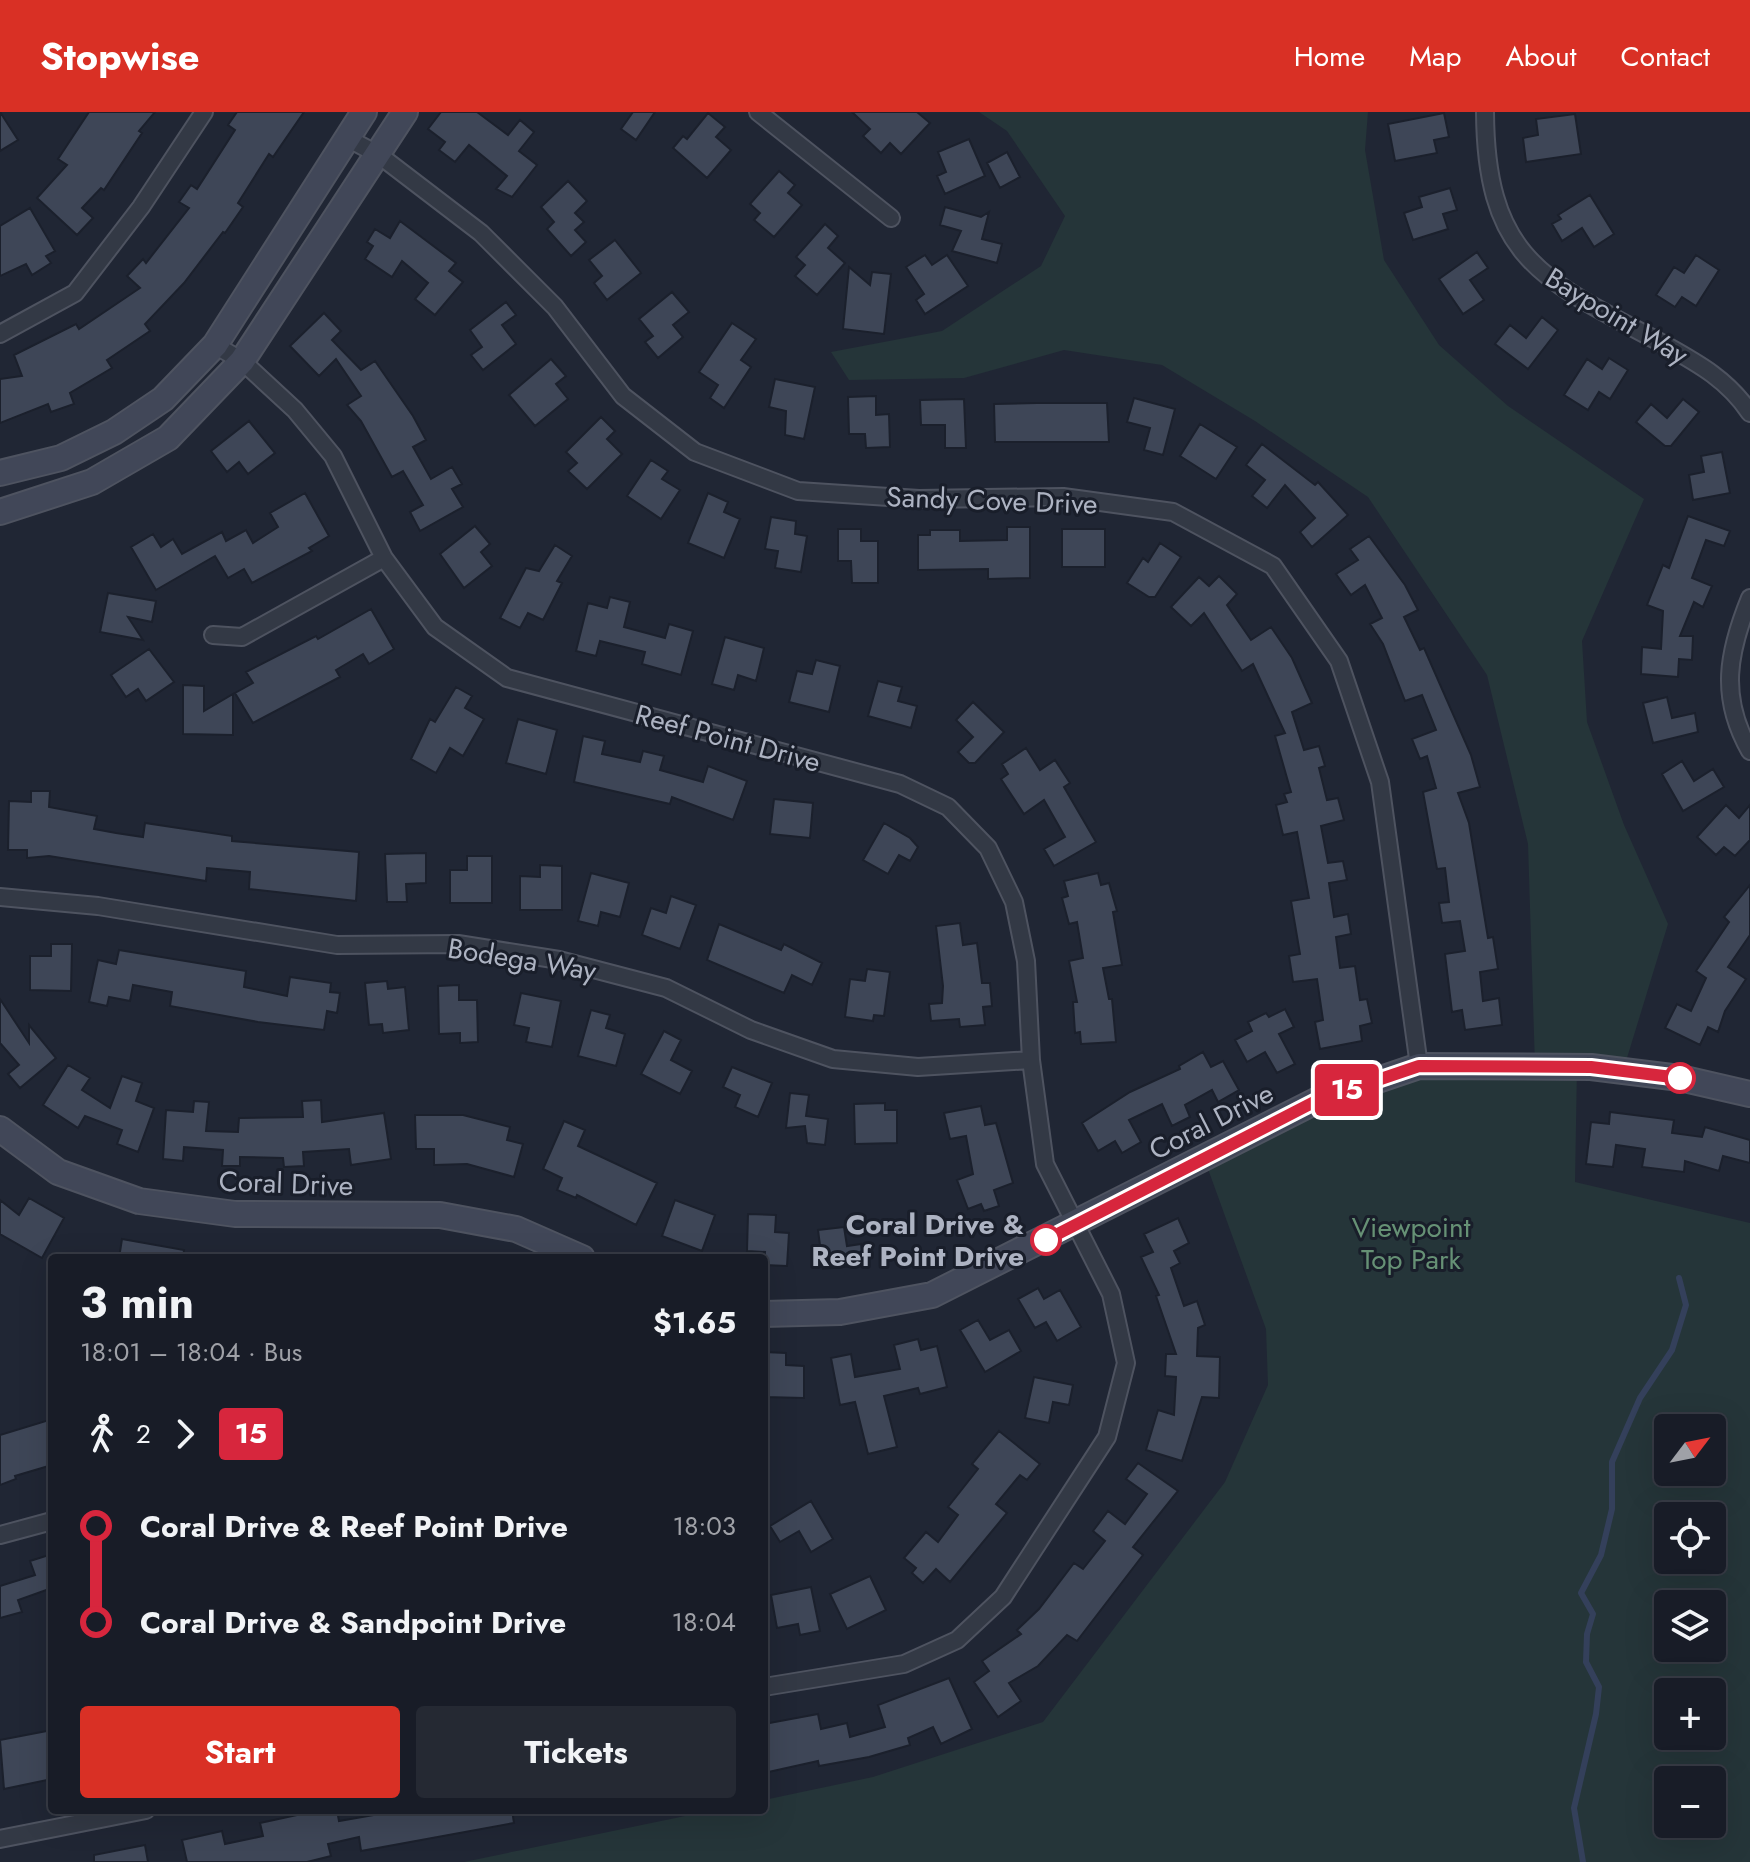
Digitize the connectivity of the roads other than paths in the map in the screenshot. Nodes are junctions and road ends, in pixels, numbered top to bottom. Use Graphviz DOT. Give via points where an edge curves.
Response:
graph roads {
  1 [pos="204,112"];
  2 [pos="364,112"];
  3 [pos="405,112"];
  4 [pos="758,112"];
  5 [pos="1485,112"];
  6 [pos="347,138"];
  7 [pos="379,155"];
  8 [pos="891,218"];
  9 [pos="0,334"];
  10 [pos="215,345"];
  11 [pos="242,361"];
  12 [pos="1750,413"];
  13 [pos="0,473"];
  14 [pos="0,512"];
  15 [pos="384,558"];
  16 [pos="1750,598"];
  17 [pos="213,635"];
  18 [pos="1750,751"];
  19 [pos="0,897"];
  20 [pos="1031,1060"];
  21 [pos="1419,1066"];
  22 [pos="1749,1091"];
  23 [pos="0,1129"];
  24 [pos="1076,1225"];
  25 [pos="573,1254"];
  26 [pos="768,1314"];
  27 [pos="48,1522"];
  28 [pos="0,1535"];
  29 [pos="768,1686"];
  30 [pos="126,1814"];
  31 [pos="0,1839"];
  1 -- 9 [label="street" via="75,293"];
  2 -- 6 [label="street"];
  3 -- 7 [label="street"];
  4 -- 8 [label="street"];
  5 -- 12 [label="street, Baypoint Way" via="1492,189 1503,222 1526,258 1547,280 1706,368 1734,389"];
  6 -- 7 [label="street, Sandy Cove Drive"];
  6 -- 10 [label="street"];
  7 -- 11 [label="street"];
  7 -- 21 [label="street, Sandy Cove Drive" via="481,233 555,307 623,396 695,452 798,491 919,499 1063,497 1173,512 1273,566 1339,661 1380,782"];
  10 -- 11 [label="street, Reef Point Drive"];
  10 -- 13 [label="street" via="163,399 114,432 61,458"];
  11 -- 14 [label="street" via="168,438 92,482"];
  11 -- 15 [label="street, Reef Point Drive" via="295,410 333,456"];
  15 -- 17 [label="street" via="242,637"];
  15 -- 20 [label="street, Reef Point Drive" via="435,627 507,678 900,784 948,807 988,848 1014,902 1026,961"];
  16 -- 18 [label="street" via="1732,642 1729,673 1733,706"];
  19 -- 20 [label="street, Bodega Way" via="98,906 337,945 458,944 559,960 666,988 751,1030 833,1059 918,1067"];
  20 -- 24 [label="street, Reef Point Drive" via="1045,1164"];
  21 -- 22 [label="street, Coral Drive" via="1591,1067"];
  21 -- 24 [label="street, Coral Drive" via="1316,1101"];
  23 -- 25 [label="street, Coral Drive" via="58,1172 139,1201 235,1214 440,1215 516,1229"];
  24 -- 26 [label="street, Coral Drive" via="932,1295 840,1312"];
  24 -- 29 [label="street, Reef Point Drive" via="1111,1294 1126,1363 1107,1437 1003,1597 957,1640 904,1664"];
  27 -- 28 [label="street"];
  30 -- 31 [label="street"];
}
